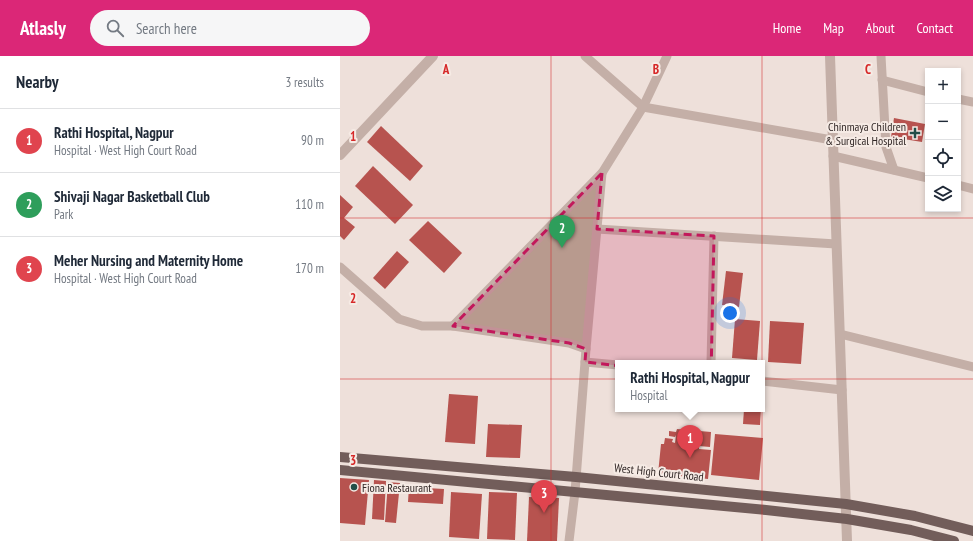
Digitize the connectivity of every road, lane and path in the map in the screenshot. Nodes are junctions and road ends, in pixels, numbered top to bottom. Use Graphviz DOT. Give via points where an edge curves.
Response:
graph roads {
  1 [pos="433,56"];
  2 [pos="585,56"];
  3 [pos="666,56"];
  4 [pos="830,56"];
  5 [pos="881,56"];
  6 [pos="882,80"];
  7 [pos="925,91"];
  8 [pos="961,100"];
  9 [pos="973,102"];
  10 [pos="643,107"];
  11 [pos="832,140"];
  12 [pos="340,155"];
  13 [pos="833,156"];
  14 [pos="894,170"];
  15 [pos="602,173"];
  16 [pos="925,177"];
  17 [pos="961,186"];
  18 [pos="973,189"];
  19 [pos="597,229"];
  20 [pos="714,236"];
  21 [pos="836,244"];
  22 [pos="340,267"];
  23 [pos="453,326"];
  24 [pos="840,334"];
  25 [pos="586,349"];
  26 [pos="711,360"];
  27 [pos="585,362"];
  28 [pos="615,366"];
  29 [pos="973,367"];
  30 [pos="765,382"];
  31 [pos="842,390"];
  32 [pos="340,457"];
  33 [pos="340,470"];
  34 [pos="576,476"];
  35 [pos="575,492"];
  36 [pos="846,504"];
  37 [pos="847,519"];
  38 [pos="973,531"];
  39 [pos="569,541"];
  40 [pos="847,541"];
  41 [pos="954,541"];
  1 -- 12 [label="street"];
  2 -- 10 [label="street"];
  3 -- 10 [label="street"];
  4 -- 11 [label="street"];
  5 -- 6 [label="street"];
  6 -- 7 [label="street"];
  6 -- 14 [label="street" via="886,147"];
  8 -- 9 [label="street"];
  10 -- 11 [label="street"];
  10 -- 15 [label="street"];
  11 -- 13 [label="street"];
  13 -- 14 [label="street"];
  13 -- 21 [label="street"];
  14 -- 16 [label="street"];
  15 -- 19 [label="street"];
  15 -- 23 [label="street"];
  17 -- 18 [label="street"];
  19 -- 20 [label="street"];
  19 -- 25 [label="street"];
  20 -- 21 [label="street"];
  20 -- 26 [label="street"];
  21 -- 24 [label="street"];
  22 -- 23 [label="street" via="399,319 422,326"];
  23 -- 25 [label="street" via="569,343"];
  24 -- 29 [label="street"];
  24 -- 31 [label="street"];
  25 -- 27 [label="street"];
  27 -- 28 [label="street"];
  27 -- 34 [label="street"];
  30 -- 31 [label="street"];
  31 -- 36 [label="street"];
  32 -- 34 [label="main road, West High Court Road"];
  33 -- 35 [label="main road"];
  34 -- 35 [label="street"];
  34 -- 36 [label="main road, West High Court Road"];
  35 -- 37 [label="main road"];
  35 -- 39 [label="street"];
  36 -- 37 [label="street"];
  36 -- 38 [label="main road, West High Court Road" via="915,516"];
  37 -- 40 [label="street"];
  37 -- 41 [label="main road" via="911,530"];
}
